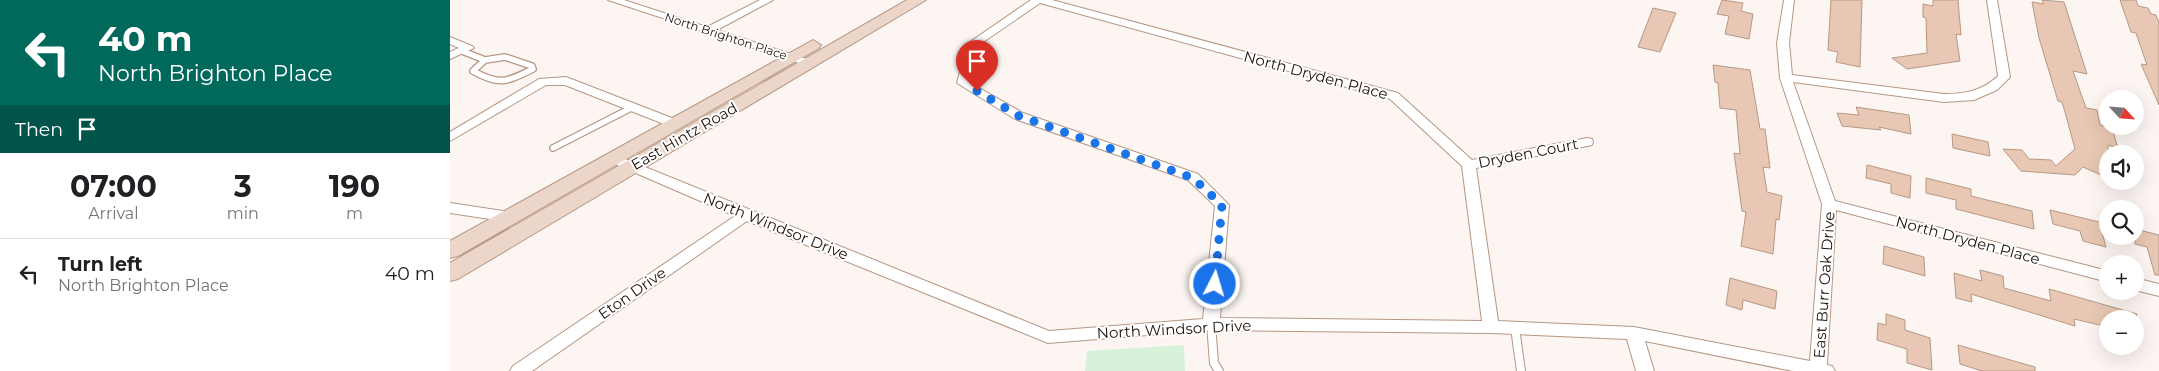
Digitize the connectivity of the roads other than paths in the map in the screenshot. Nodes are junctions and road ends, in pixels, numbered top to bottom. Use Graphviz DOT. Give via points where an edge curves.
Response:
graph roads {
  1 [pos="613,0"];
  2 [pos="768,0"];
  3 [pos="893,0"];
  4 [pos="918,0"];
  5 [pos="1039,0"];
  6 [pos="1789,0"];
  7 [pos="1992,0"];
  8 [pos="708,30"];
  9 [pos="450,40"];
  10 [pos="462,51"];
  11 [pos="450,56"];
  12 [pos="485,60"];
  13 [pos="800,60"];
  14 [pos="1786,78"];
  15 [pos="632,108"];
  16 [pos="673,123"];
  17 [pos="450,137"];
  18 [pos="1587,142"];
  19 [pos="552,148"];
  20 [pos="613,158"];
  21 [pos="1469,165"];
  22 [pos="633,166"];
  23 [pos="1829,204"];
  24 [pos="450,208"];
  25 [pos="746,215"];
  26 [pos="510,217"];
  27 [pos="450,251"];
  28 [pos="450,272"];
  29 [pos="2099,275"];
  30 [pos="2144,286"];
  31 [pos="2159,290"];
  32 [pos="1211,324"];
  33 [pos="1491,327"];
  34 [pos="1515,328"];
  35 [pos="1634,333"];
  36 [pos="1822,370"];
  37 [pos="519,371"];
  38 [pos="1219,371"];
  39 [pos="1521,371"];
  40 [pos="1645,371"];
  1 -- 8 [label="street, North Brighton Place"];
  2 -- 8 [label="street"];
  3 -- 13 [label="main road, East Hintz Road"];
  4 -- 13 [label="main road, East Hintz Road"];
  5 -- 21 [label="street, North Dryden Place" via="1394,96"];
  5 -- 32 [label="street" via="971,46 963,83 1019,116 1193,178 1222,205"];
  6 -- 14 [label="street, East Burr Oak Drive" via="1783,43"];
  7 -- 14 [label="street" via="2004,77 1993,87 1970,97 1920,96"];
  8 -- 13 [label="street, North Brighton Place"];
  9 -- 10 [label="street" via="468,48"];
  10 -- 11 [label="street"];
  10 -- 12 [label="lane"];
  12 -- 12 [label="lane" via="506,57 533,69 505,83 494,83 472,70"];
  13 -- 16 [label="main road, East Hintz Road"];
  13 -- 22 [label="main road, East Hintz Road"];
  14 -- 23 [label="street, East Burr Oak Drive"];
  15 -- 16 [label="street"];
  15 -- 17 [label="street" via="566,81 543,82"];
  15 -- 19 [label="lane"];
  16 -- 20 [label="main road, East Hintz Road"];
  18 -- 21 [label="street, Dryden Court"];
  20 -- 22 [label="street, North Windsor Drive"];
  20 -- 26 [label="main road, East Hintz Road"];
  21 -- 33 [label="street"];
  22 -- 25 [label="street, North Windsor Drive"];
  22 -- 28 [label="main road, East Hintz Road"];
  23 -- 29 [label="street, North Dryden Place"];
  23 -- 36 [label="street, East Burr Oak Drive"];
  24 -- 26 [label="street"];
  25 -- 32 [label="street, North Windsor Drive" via="1048,337"];
  25 -- 37 [label="street, Eton Drive"];
  26 -- 27 [label="main road, East Hintz Road"];
  30 -- 31 [label="street"];
  32 -- 33 [label="street, North Windsor Drive"];
  32 -- 38 [label="lane" via="1214,363"];
  33 -- 34 [label="street, North Windsor Drive"];
  34 -- 35 [label="street, North Windsor Drive"];
  34 -- 39 [label="lane"];
  35 -- 36 [label="street, North Windsor Drive"];
  35 -- 40 [label="street"];
}
